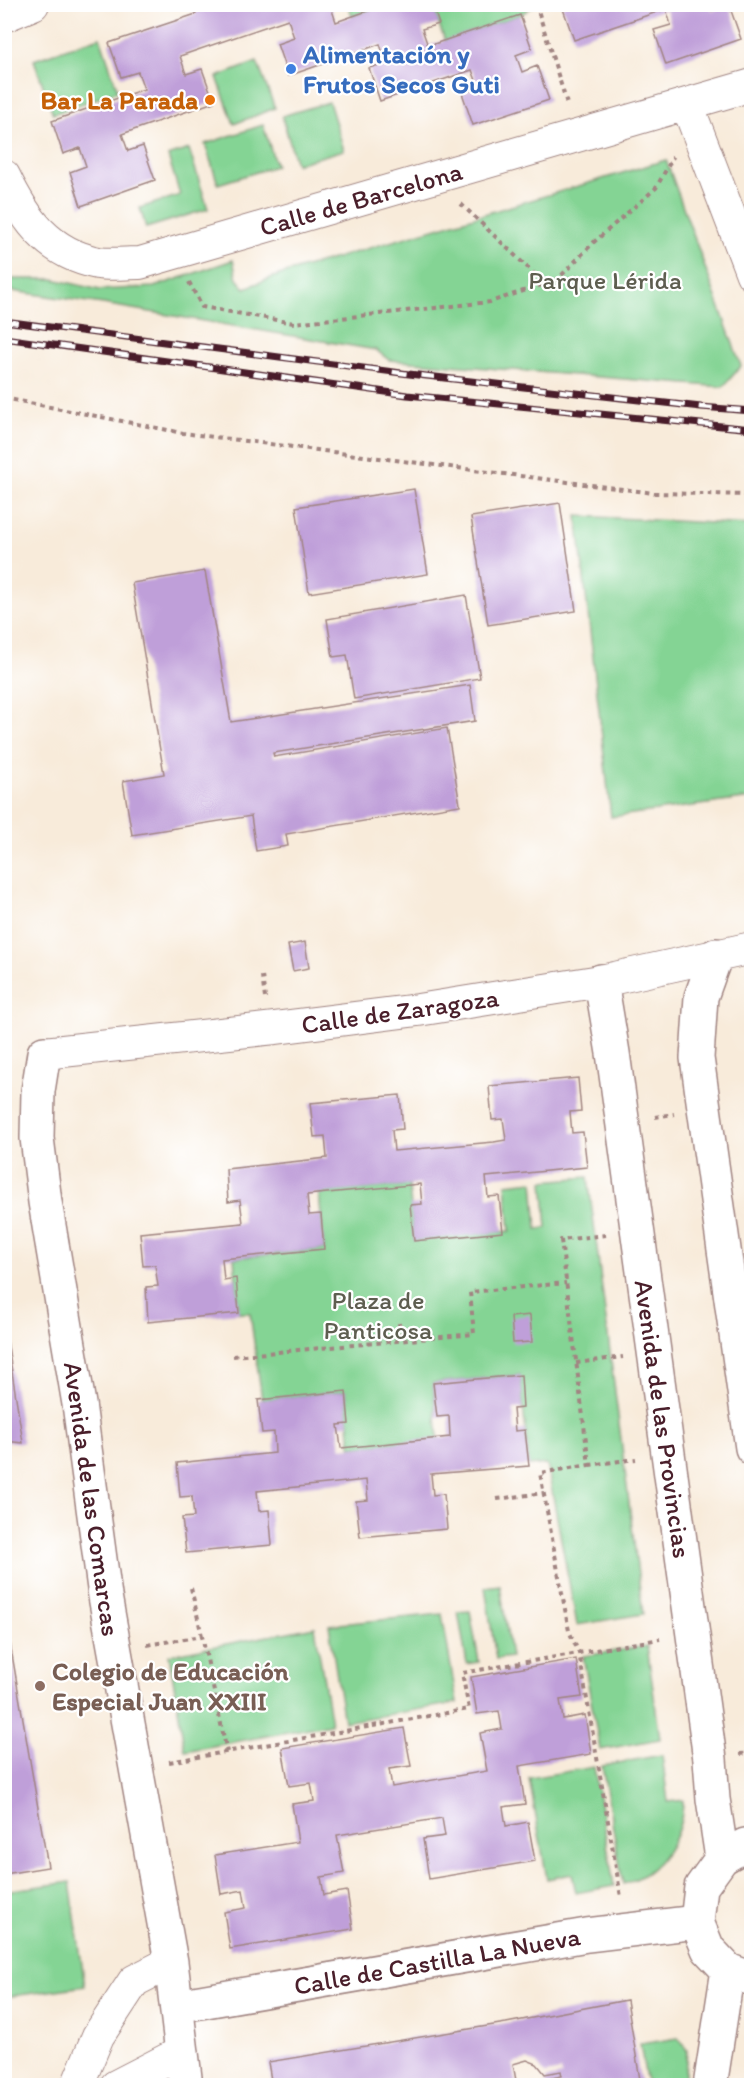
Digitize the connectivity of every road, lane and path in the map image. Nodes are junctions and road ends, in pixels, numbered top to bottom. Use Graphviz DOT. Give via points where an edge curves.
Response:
graph roads {
  1 [pos="33,4"];
  2 [pos="536,4"];
  3 [pos="4,16"];
  4 [pos="752,85"];
  5 [pos="690,112"];
  6 [pos="577,136"];
  7 [pos="4,176"];
  8 [pos="434,178"];
  9 [pos="174,254"];
  10 [pos="752,274"];
  11 [pos="545,284"];
  12 [pos="4,399"];
  13 [pos="752,495"];
  14 [pos="752,948"];
  15 [pos="716,955"];
  16 [pos="601,981"];
  17 [pos="44,1053"];
  18 [pos="704,1110"];
  19 [pos="622,1122"];
  20 [pos="637,1231"];
  21 [pos="566,1283"];
  22 [pos="399,1323"];
  23 [pos="401,1341"];
  24 [pos="654,1354"];
  25 [pos="233,1356"];
  26 [pos="576,1363"];
  27 [pos="752,1448"];
  28 [pos="668,1455"];
  29 [pos="589,1465"];
  30 [pos="544,1493"];
  31 [pos="497,1499"];
  32 [pos="191,1588"];
  33 [pos="693,1633"];
  34 [pos="202,1636"];
  35 [pos="115,1651"];
  36 [pos="579,1653"];
  37 [pos="227,1752"];
  38 [pos="135,1768"];
  39 [pos="752,1844"];
  40 [pos="722,1858"];
  41 [pos="697,1922"];
  42 [pos="627,1931"];
  43 [pos="171,1962"];
  44 [pos="740,1975"];
  45 [pos="177,2007"];
  46 [pos="182,2052"];
  47 [pos="77,2085"];
  48 [pos="116,2085"];
  49 [pos="186,2085"];
  50 [pos="710,2085"];
  1 -- 3 [label="street"];
  2 -- 6 [label="path"];
  4 -- 5 [label="street, Calle de Barcelona"];
  5 -- 6 [label="street, Calle de Barcelona"];
  5 -- 10 [label="street"];
  5 -- 11 [label="path" via="656,188 557,280"];
  6 -- 8 [label="street, Calle de Barcelona"];
  7 -- 9 [label="street, Calle de Barcelona" via="19,205 43,236 69,255 100,263 140,263"];
  8 -- 9 [label="street, Calle de Barcelona"];
  8 -- 11 [label="path"];
  9 -- 11 [label="path" via="202,307 294,323 490,302"];
  12 -- 13 [label="path" via="183,433 654,493"];
  14 -- 15 [label="street, Calle de Zaragoza"];
  15 -- 16 [label="street, Calle de Zaragoza"];
  15 -- 18 [label="main road" via="701,997 697,1058"];
  16 -- 17 [label="street, Calle de Zaragoza" via="275,1028"];
  16 -- 19 [label="main road, Avenida de las Provincias"];
  17 -- 35 [label="main road, Avenida de las Comarcas" via="37,1138"];
  18 -- 19 [label="path"];
  18 -- 27 [label="main road"];
  19 -- 20 [label="main road, Avenida de las Provincias"];
  20 -- 21 [label="path" via="561,1240"];
  20 -- 24 [label="main road, Avenida de las Provincias"];
  21 -- 23 [label="path" via="470,1292 474,1334"];
  21 -- 26 [label="path"];
  22 -- 23 [label="path"];
  23 -- 25 [label="path"];
  24 -- 26 [label="path"];
  24 -- 28 [label="main road, Avenida de las Provincias"];
  26 -- 29 [label="path"];
  28 -- 29 [label="path"];
  28 -- 33 [label="main road, Avenida de las Provincias"];
  29 -- 30 [label="path" via="540,1473"];
  30 -- 31 [label="path"];
  30 -- 36 [label="path" via="569,1630"];
  32 -- 34 [label="path"];
  33 -- 36 [label="path"];
  33 -- 40 [label="main road, Avenida de las Provincias"];
  34 -- 35 [label="path"];
  34 -- 37 [label="path"];
  35 -- 38 [label="main road, Avenida de las Comarcas"];
  36 -- 37 [label="path" via="462,1673 469,1709"];
  36 -- 42 [label="path"];
  37 -- 38 [label="path"];
  38 -- 43 [label="main road, Avenida de las Comarcas"];
  39 -- 40 [label="main road"];
  40 -- 41 [label="main road" via="701,1887"];
  41 -- 42 [label="main road, Calle de Castilla La Nueva"];
  41 -- 44 [label="main road" via="708,1949"];
  42 -- 45 [label="main road, Calle de Castilla La Nueva"];
  43 -- 45 [label="main road, Avenida de las Comarcas"];
  43 -- 47 [label="street" via="135,1981 98,2036"];
  44 -- 50 [label="main road"];
  45 -- 46 [label="main road, Avenida de las Comarcas"];
  46 -- 48 [label="street"];
  46 -- 49 [label="main road, Avenida de las Comarcas"];
}
